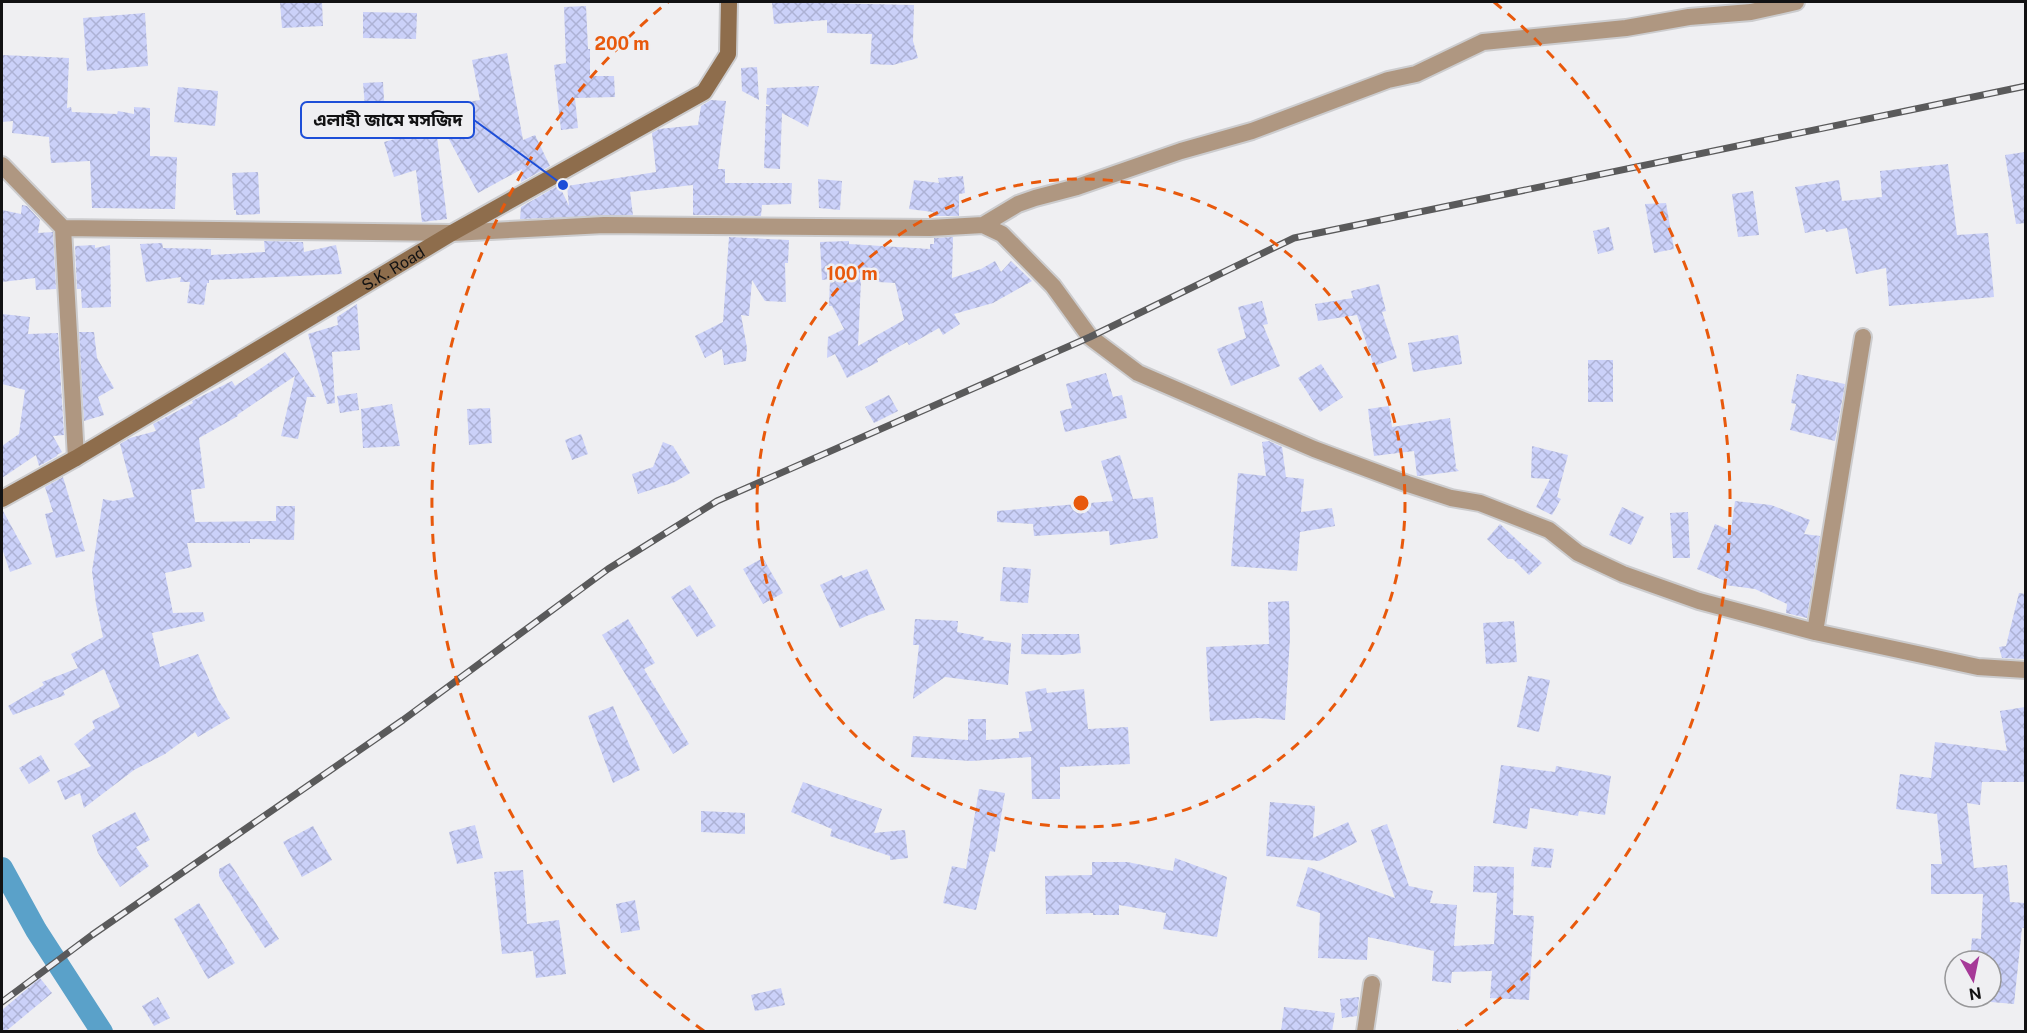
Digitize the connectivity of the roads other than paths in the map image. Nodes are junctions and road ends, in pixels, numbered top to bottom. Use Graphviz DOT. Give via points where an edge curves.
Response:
graph roads {
  1 [pos="729,2"];
  2 [pos="1796,2"];
  3 [pos="2,165"];
  4 [pos="983,225"];
  5 [pos="63,228"];
  6 [pos="452,233"];
  7 [pos="1863,337"];
  8 [pos="76,458"];
  9 [pos="2,499"];
  10 [pos="1815,632"];
  11 [pos="2025,670"];
  12 [pos="1372,984"];
  13 [pos="1365,1032"];
  1 -- 6 [label="main road, S.K. Road" via="728,54 704,92"];
  2 -- 4 [label="street" via="1751,12 1626,28 1483,42 1416,74 1388,80 1252,131 1018,204"];
  3 -- 5 [label="street"];
  4 -- 6 [label="street" via="604,225"];
  4 -- 10 [label="street" via="1002,234 1053,286 1090,337 1138,373 1314,449 1429,491 1480,503 1549,530 1578,553 1623,574"];
  5 -- 6 [label="street"];
  5 -- 8 [label="street"];
  6 -- 8 [label="main road, S.K. Road"];
  7 -- 10 [label="street"];
  8 -- 9 [label="main road, S.K. Road"];
  10 -- 11 [label="street" via="1978,667"];
  12 -- 13 [label="street"];
}
